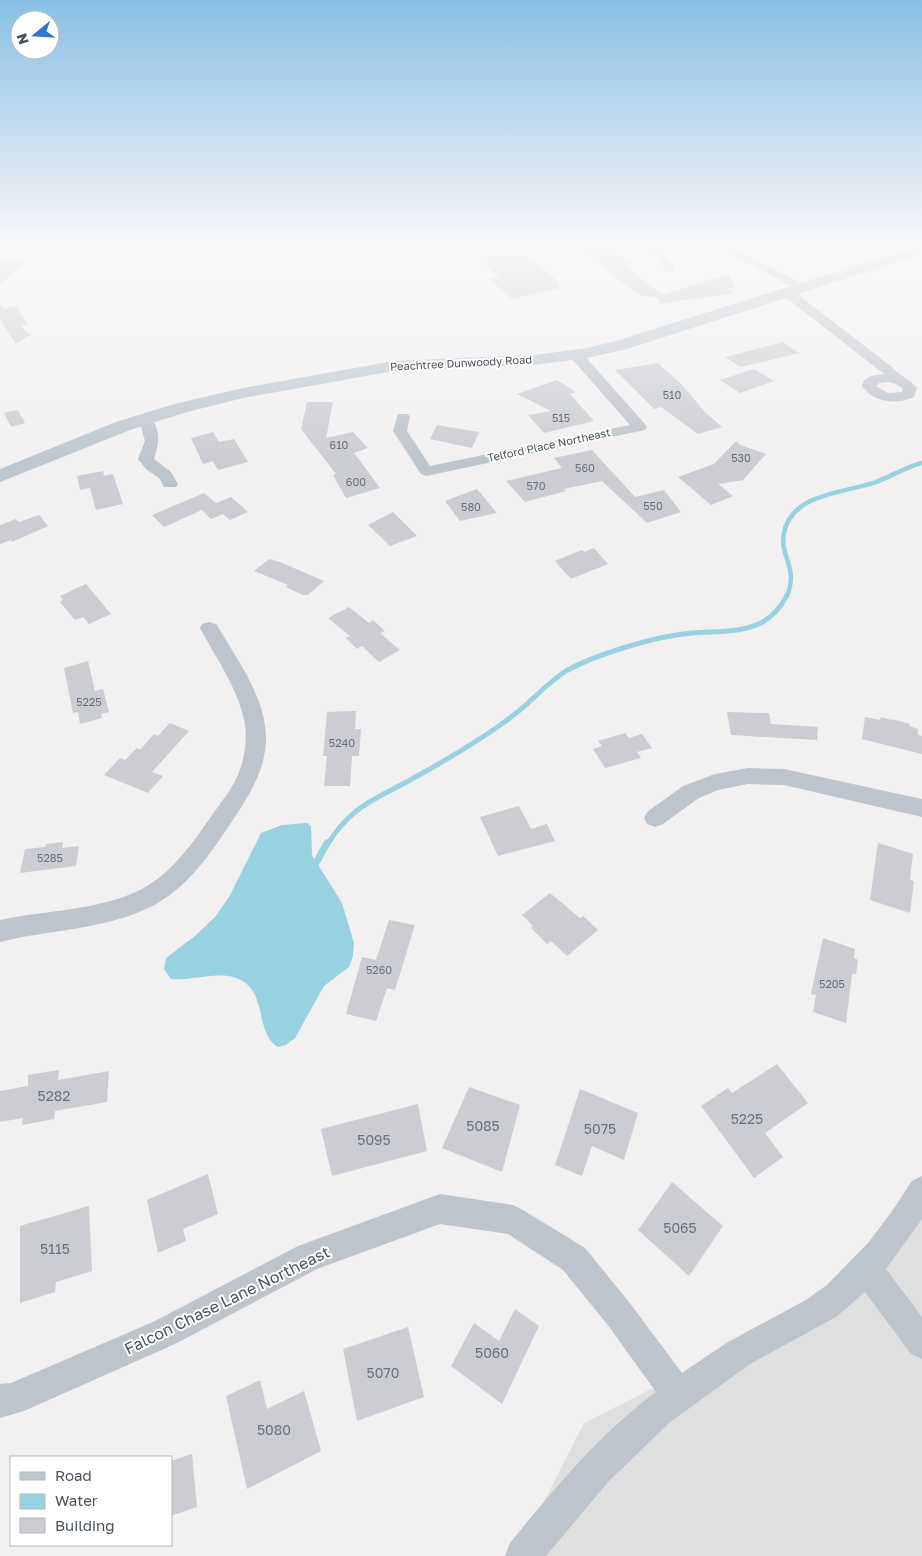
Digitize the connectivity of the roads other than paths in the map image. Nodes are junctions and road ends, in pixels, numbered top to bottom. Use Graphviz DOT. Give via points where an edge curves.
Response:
graph roads {
  1 [pos="713,316"];
  2 [pos="824,316"];
  3 [pos="576,355"];
  4 [pos="895,379"];
  5 [pos="403,417"];
  6 [pos="146,420"];
  7 [pos="0,476"];
  8 [pos="170,484"];
  9 [pos="209,628"];
  10 [pos="922,808"];
  11 [pos="655,818"];
  12 [pos="0,931"];
  13 [pos="922,1191"];
  14 [pos="866,1267"];
  15 [pos="922,1343"];
  16 [pos="678,1395"];
  17 [pos="0,1401"];
  18 [pos="523,1556"];
  1 -- 3 [label="main road, Peachtree Dunwoody Road" via="620,345"];
  2 -- 4 [label="street"];
  3 -- 5 [label="street, Telford Place Northeast" via="640,427 426,471 400,431"];
  3 -- 6 [label="main road, Peachtree Dunwoody Road" via="362,370 181,408"];
  6 -- 7 [label="main road, Peachtree Dunwoody Road" via="88,439"];
  6 -- 8 [label="street" via="152,441 146,460 164,473"];
  9 -- 12 [label="street" via="250,706 255,722 252,766 241,791 198,853 162,889 135,904 112,910"];
  10 -- 11 [label="street" via="784,777 748,776 715,782 691,792"];
  13 -- 14 [label="street" via="912,1209"];
  14 -- 15 [label="street"];
  14 -- 16 [label="street" via="854,1283 826,1305 738,1354"];
  16 -- 17 [label="street, Falcon Chase Lane Northeast" via="574,1259 513,1220 440,1208 309,1257 164,1333"];
  16 -- 18 [label="street" via="624,1441 572,1494"];
}
